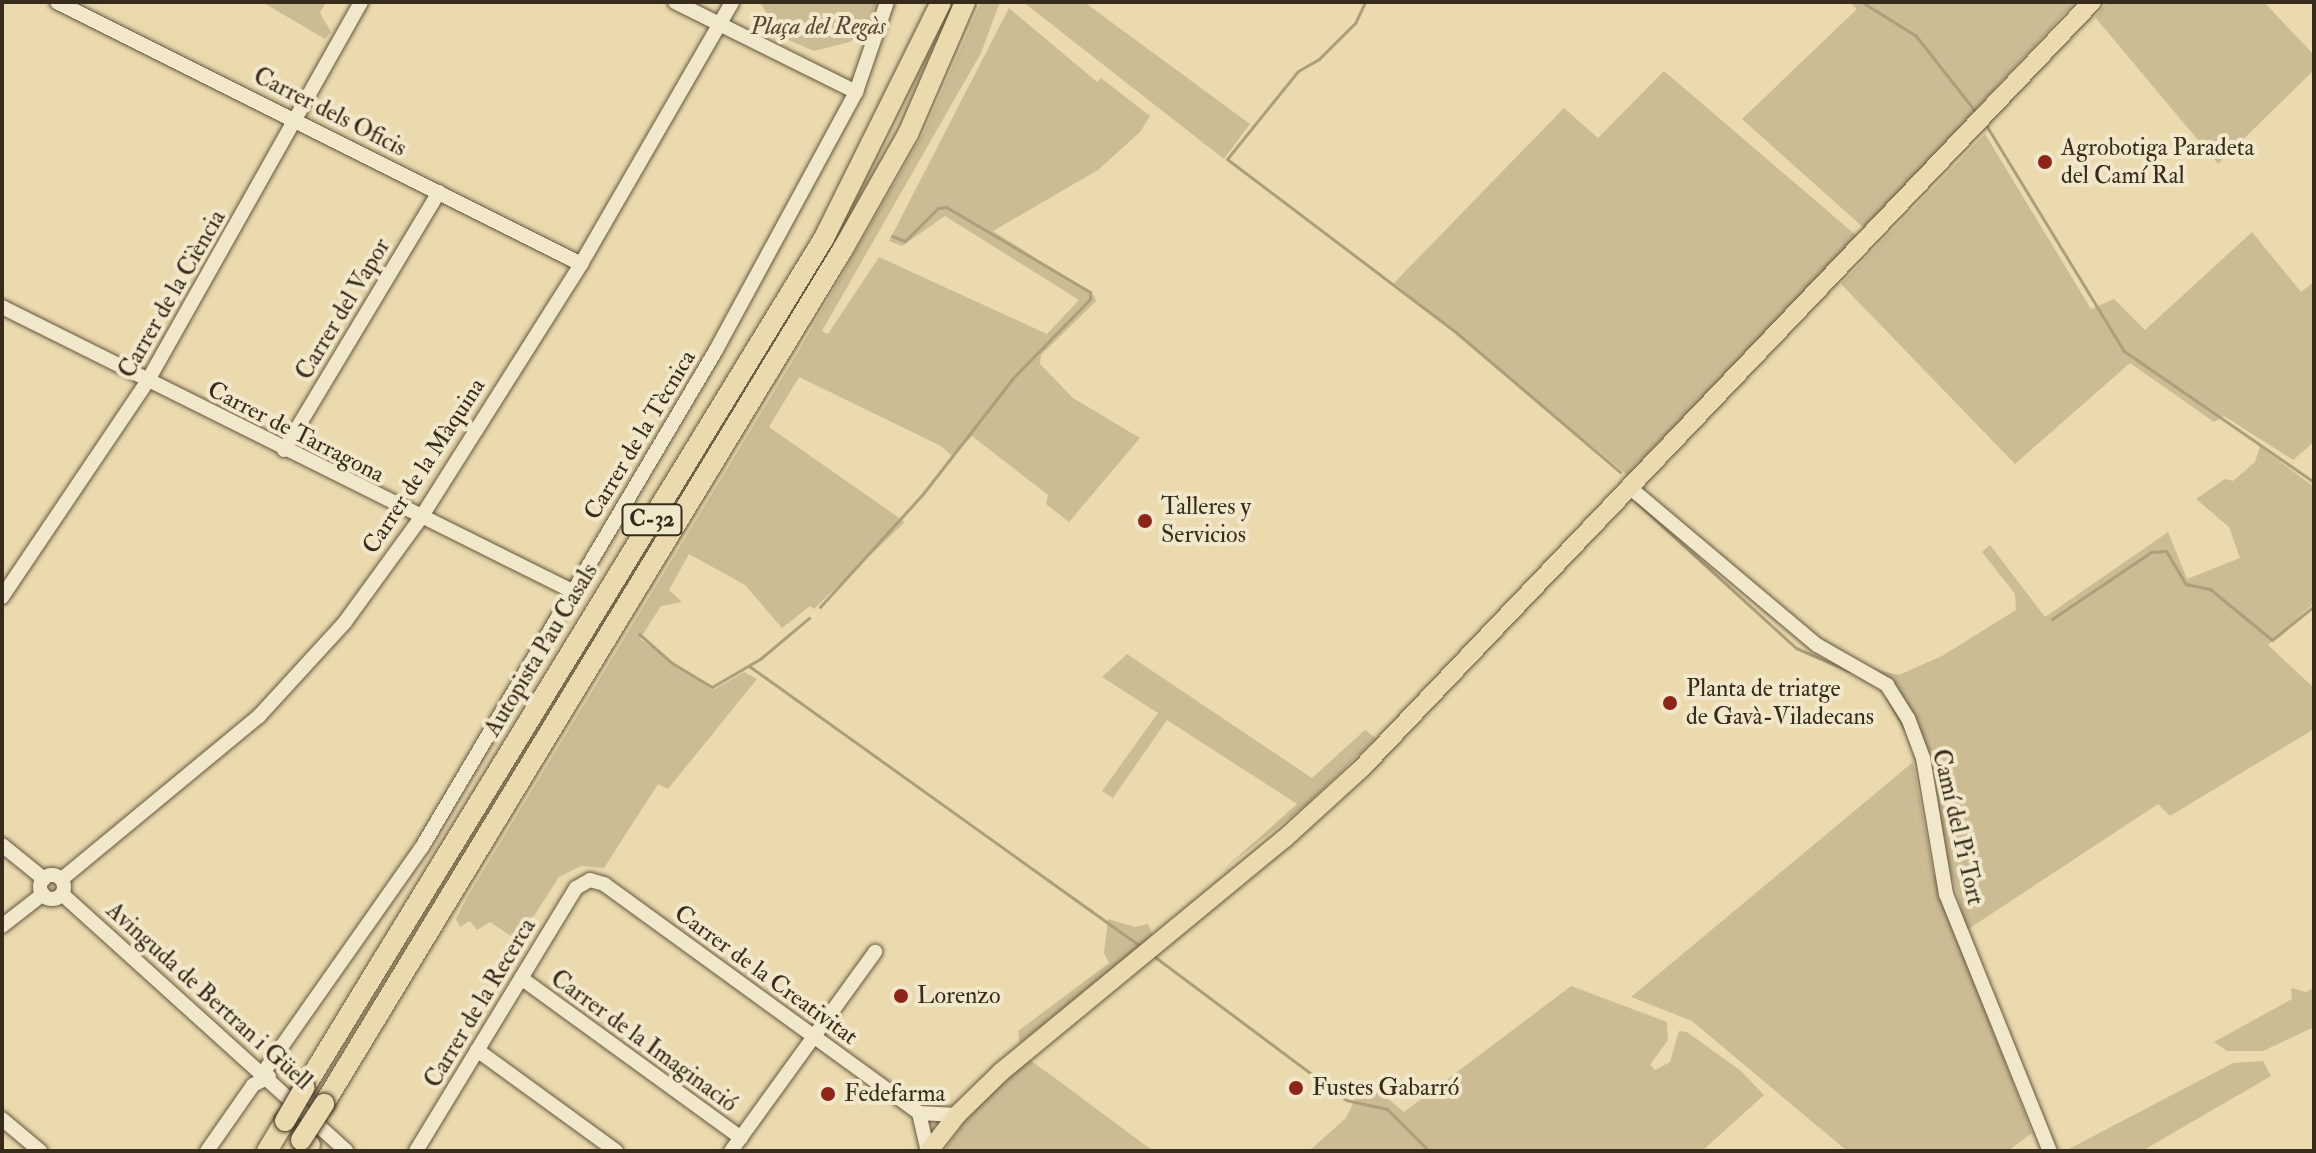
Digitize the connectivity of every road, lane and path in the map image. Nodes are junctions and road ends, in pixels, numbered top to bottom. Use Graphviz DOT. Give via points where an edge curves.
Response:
graph roads {
  1 [pos="57,2"];
  2 [pos="361,2"];
  3 [pos="675,2"];
  4 [pos="732,2"];
  5 [pos="887,2"];
  6 [pos="941,2"];
  7 [pos="965,2"];
  8 [pos="2092,2"];
  9 [pos="719,25"];
  10 [pos="856,92"];
  11 [pos="299,120"];
  12 [pos="439,192"];
  13 [pos="581,264"];
  14 [pos="2,307"];
  15 [pos="147,382"];
  16 [pos="284,450"];
  17 [pos="1628,486"];
  18 [pos="420,519"];
  19 [pos="572,591"];
  20 [pos="2,597"];
  21 [pos="2,845"];
  22 [pos="585,881"];
  23 [pos="43,886"];
  24 [pos="62,887"];
  25 [pos="2,926"];
  26 [pos="875,952"];
  27 [pos="521,978"];
  28 [pos="814,1037"];
  29 [pos="477,1050"];
  30 [pos="266,1075"];
  31 [pos="919,1113"];
  32 [pos="957,1115"];
  33 [pos="2,1119"];
  34 [pos="741,1138"];
  35 [pos="273,1140"];
  36 [pos="307,1144"];
  37 [pos="40,1151"];
  38 [pos="207,1151"];
  39 [pos="346,1151"];
  40 [pos="416,1151"];
  41 [pos="616,1151"];
  42 [pos="731,1151"];
  43 [pos="928,1151"];
  44 [pos="2050,1151"];
  1 -- 11 [label="street, Carrer dels Oficis"];
  2 -- 11 [label="street, Carrer de la Ciència"];
  3 -- 9 [label="street"];
  4 -- 9 [label="street, Carrer de la Màquina"];
  5 -- 10 [label="street, Carrer de la Tècnica"];
  6 -- 35 [label="highway, Autopista Pau Casals / C-32, bridge" via="824,238"];
  7 -- 36 [label="highway, Autopista Pau Casals / C-32, bridge" via="908,134 844,247 336,1086"];
  8 -- 17 [label="main road"];
  9 -- 10 [label="street"];
  9 -- 13 [label="street, Carrer de la Màquina"];
  10 -- 19 [label="street, Carrer de la Tècnica" via="716,350"];
  11 -- 12 [label="street, Carrer dels Oficis"];
  11 -- 15 [label="street, Carrer de la Ciència"];
  12 -- 13 [label="street, Carrer dels Oficis"];
  12 -- 16 [label="street, Carrer del Vapor"];
  13 -- 18 [label="street, Carrer de la Màquina"];
  14 -- 15 [label="street, Carrer de Tarragona"];
  15 -- 16 [label="street, Carrer de Tarragona"];
  15 -- 20 [label="street, Carrer de la Ciència"];
  16 -- 18 [label="street, Carrer de Tarragona"];
  17 -- 32 [label="main road" via="1340,789"];
  17 -- 44 [label="street, Camí del Pi Tort" via="1817,645 1887,685 1908,718 1923,758 1946,894"];
  18 -- 19 [label="street, Carrer de Tarragona"];
  18 -- 24 [label="street, Carrer de la Màquina" via="345,622 259,716"];
  19 -- 30 [label="street, Carrer de la Tècnica" via="422,847"];
  21 -- 23 [label="street"];
  22 -- 27 [label="street, Carrer de la Recerca"];
  22 -- 28 [label="street, Carrer de la Creativitat" via="604,884"];
  23 -- 24 [label="street" via="53,875"];
  23 -- 24 [label="street" via="52,899"];
  23 -- 25 [label="street"];
  24 -- 30 [label="street, Avinguda de Bertran i Güell"];
  26 -- 28 [label="street"];
  27 -- 29 [label="street, Carrer de la Recerca"];
  27 -- 34 [label="street, Carrer de la Imaginació"];
  28 -- 31 [label="street, Carrer de la Creativitat"];
  28 -- 34 [label="street"];
  29 -- 40 [label="street, Carrer de la Recerca"];
  29 -- 41 [label="street"];
  30 -- 36 [label="street, Avinguda de Bertran i Güell"];
  30 -- 38 [label="street, Carrer de la Tècnica" via="253,1085"];
  31 -- 32 [label="street"];
  31 -- 43 [label="street"];
  32 -- 43 [label="main road"];
  33 -- 37 [label="street"];
  34 -- 42 [label="street"];
  36 -- 39 [label="street, Avinguda de Bertran i Güell"];
}
